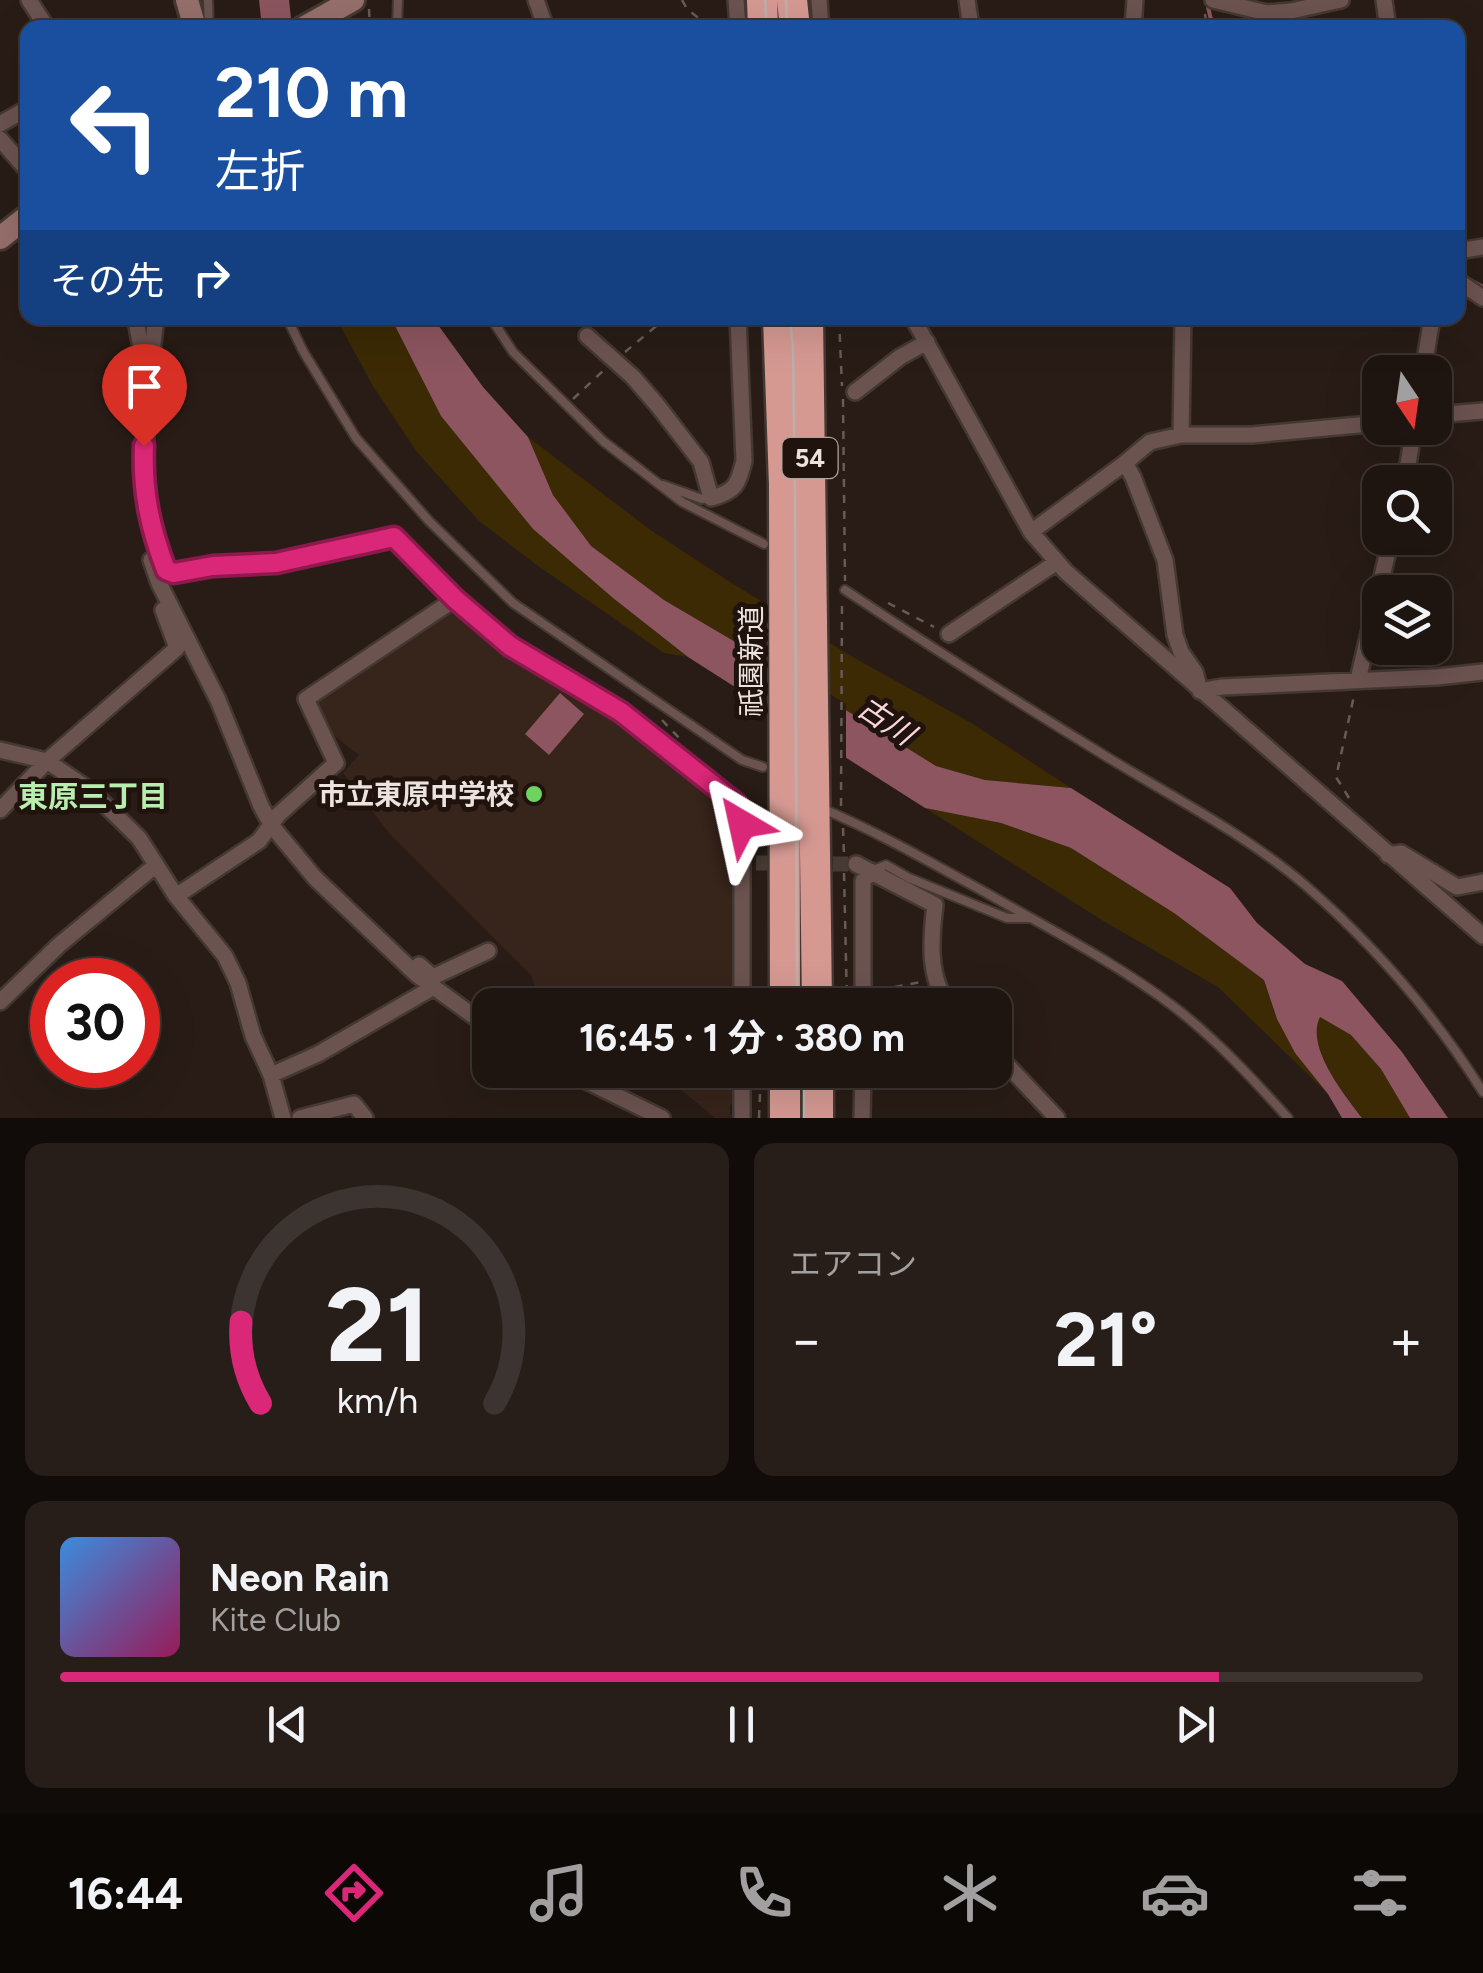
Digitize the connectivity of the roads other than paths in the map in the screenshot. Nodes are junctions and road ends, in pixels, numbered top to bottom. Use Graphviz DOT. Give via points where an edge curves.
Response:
graph roads {
  1 [pos="354,0"];
  2 [pos="1340,0"];
  3 [pos="1208,4"];
  4 [pos="318,20"];
  5 [pos="0,139"];
  6 [pos="20,162"];
  7 [pos="20,222"];
  8 [pos="0,238"];
  9 [pos="155,325"];
  10 [pos="290,325"];
  11 [pos="496,325"];
  12 [pos="738,325"];
  13 [pos="778,325"];
  14 [pos="808,325"];
  15 [pos="917,325"];
  16 [pos="1183,325"];
  17 [pos="1431,325"];
  18 [pos="137,326"];
  19 [pos="587,336"];
  20 [pos="927,342"];
  21 [pos="1427,355"];
  22 [pos="147,384"];
  23 [pos="855,392"];
  24 [pos="1483,411"];
  25 [pos="1452,414"];
  26 [pos="1362,425"];
  27 [pos="1181,435"];
  28 [pos="1125,463"];
  29 [pos="656,482"];
  30 [pos="711,498"];
  31 [pos="146,504"];
  32 [pos="1031,532"];
  33 [pos="764,544"];
  34 [pos="1387,555"];
  35 [pos="1057,562"];
  36 [pos="159,583"];
  37 [pos="844,590"];
  38 [pos="455,599"];
  39 [pos="948,634"];
  40 [pos="1483,672"];
  41 [pos="1358,680"];
  42 [pos="1200,692"];
  43 [pos="0,750"];
  44 [pos="47,761"];
  45 [pos="773,766"];
  46 [pos="828,800"];
  47 [pos="0,810"];
  48 [pos="272,826"];
  49 [pos="1388,855"];
  50 [pos="156,865"];
  51 [pos="854,865"];
  52 [pos="1483,882"];
  53 [pos="176,896"];
  54 [pos="1030,918"];
  55 [pos="1483,936"];
  56 [pos="488,951"];
  57 [pos="408,967"];
  58 [pos="432,988"];
  59 [pos="743,988"];
  60 [pos="783,988"];
  61 [pos="818,988"];
  62 [pos="863,988"];
  63 [pos="938,988"];
  64 [pos="0,1002"];
  65 [pos="472,1016"];
  66 [pos="1012,1070"];
  67 [pos="272,1076"];
  68 [pos="601,1088"];
  69 [pos="742,1088"];
  70 [pos="785,1088"];
  71 [pos="818,1088"];
  72 [pos="861,1088"];
  73 [pos="1483,1092"];
  74 [pos="859,1116"];
  75 [pos="283,1118"];
  76 [pos="300,1118"];
  77 [pos="365,1118"];
  78 [pos="662,1118"];
  79 [pos="742,1118"];
  80 [pos="785,1118"];
  81 [pos="818,1118"];
  82 [pos="1057,1118"];
  83 [pos="1288,1118"];
  1 -- 4 [label="main road"];
  2 -- 3 [label="street" via="1267,13"];
  5 -- 6 [label="street"];
  7 -- 8 [label="main road"];
  9 -- 22 [label="street"];
  10 -- 45 [label="lane" via="356,438 428,522 513,602 742,760"];
  11 -- 29 [label="lane" via="603,441"];
  12 -- 30 [label="street" via="744,461 738,482 726,495"];
  13 -- 45 [label="highway, 祇園新道 / 54" via="784,485"];
  14 -- 46 [label="highway, 54" via="812,599"];
  15 -- 20 [label="street"];
  16 -- 27 [label="street"];
  17 -- 21 [label="street"];
  18 -- 22 [label="street"];
  19 -- 30 [label="street" via="633,377 701,462"];
  20 -- 23 [label="street"];
  20 -- 32 [label="street"];
  22 -- 31 [label="street"];
  24 -- 25 [label="street"];
  26 -- 27 [label="street"];
  27 -- 28 [label="street" via="1150,442"];
  28 -- 32 [label="street"];
  28 -- 42 [label="street" via="1164,560 1175,634"];
  29 -- 30 [label="lane"];
  29 -- 33 [label="lane"];
  31 -- 36 [label="street" via="148,550"];
  31 -- 38 [label="street" via="166,570 174,573 276,563 394,537"];
  32 -- 35 [label="street"];
  34 -- 41 [label="street"];
  35 -- 39 [label="street"];
  35 -- 42 [label="street"];
  36 -- 44 [label="street" via="177,648"];
  36 -- 48 [label="street"];
  37 -- 73 [label="lane" via="1233,832 1303,884 1410,993"];
  38 -- 48 [label="street" via="306,700 336,763"];
  38 -- 59 [label="street" via="510,646 621,712 737,804 749,863"];
  40 -- 41 [label="street"];
  41 -- 42 [label="street"];
  42 -- 49 [label="street"];
  43 -- 44 [label="street"];
  44 -- 47 [label="street"];
  44 -- 50 [label="street" via="91,791 139,838"];
  45 -- 60 [label="highway, 祇園新道 / 54"];
  46 -- 54 [label="lane"];
  46 -- 61 [label="highway, 54"];
  48 -- 53 [label="street"];
  48 -- 57 [label="street"];
  49 -- 52 [label="street" via="1401,853 1457,887"];
  49 -- 55 [label="street"];
  50 -- 53 [label="street"];
  50 -- 64 [label="street"];
  51 -- 54 [label="lane" via="886,864 1008,918"];
  51 -- 62 [label="street" via="864,882"];
  51 -- 63 [label="street" via="935,905"];
  53 -- 67 [label="street" via="225,956"];
  54 -- 83 [label="lane" via="1173,1006"];
  56 -- 57 [label="street" via="434,977 414,962"];
  57 -- 58 [label="street"];
  58 -- 65 [label="street"];
  58 -- 67 [label="street"];
  66 -- 82 [label="street"];
  67 -- 75 [label="street"];
  68 -- 78 [label="street"];
  69 -- 79 [label="street"];
  70 -- 80 [label="highway"];
  71 -- 81 [label="highway"];
  72 -- 74 [label="street"];
  76 -- 77 [label="street" via="354,1104"];
}
